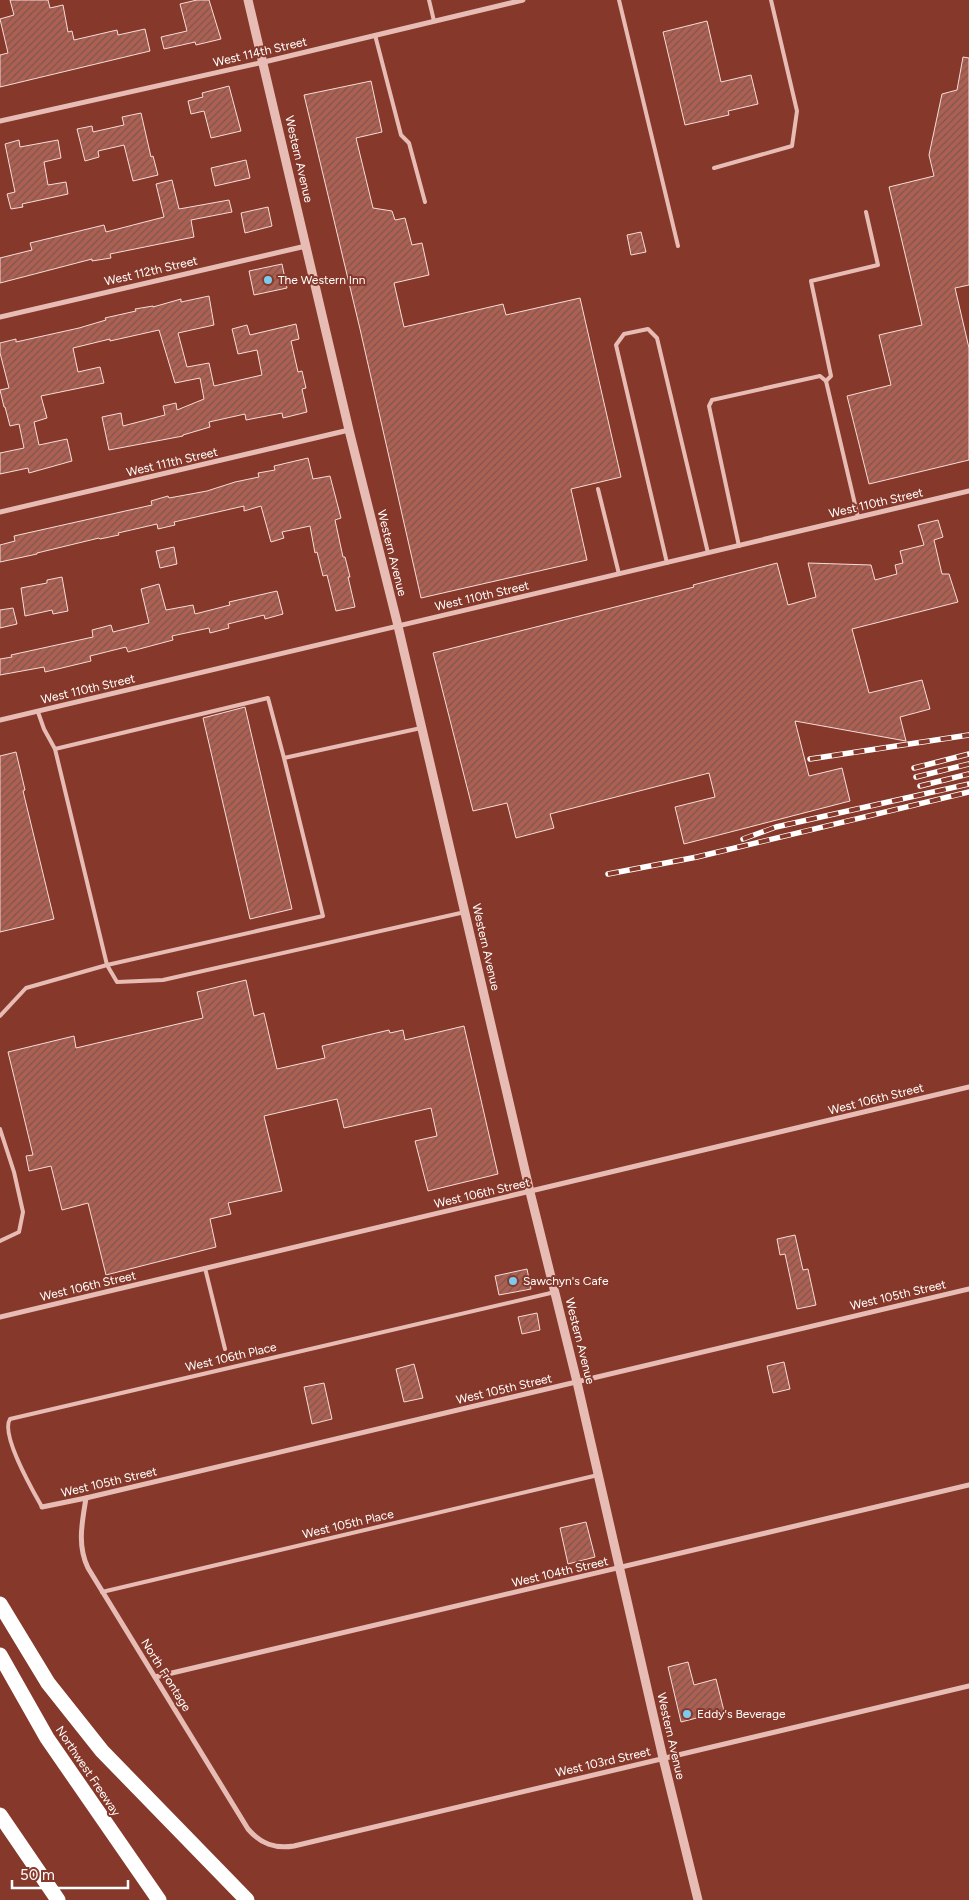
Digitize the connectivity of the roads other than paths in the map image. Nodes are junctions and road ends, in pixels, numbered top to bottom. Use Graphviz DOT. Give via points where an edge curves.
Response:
graph roads {
  1 [pos="248,0"];
  2 [pos="429,0"];
  3 [pos="523,0"];
  4 [pos="619,0"];
  5 [pos="771,0"];
  6 [pos="434,21"];
  7 [pos="375,35"];
  8 [pos="264,62"];
  9 [pos="0,122"];
  10 [pos="714,168"];
  11 [pos="425,202"];
  12 [pos="866,212"];
  13 [pos="306,246"];
  14 [pos="678,246"];
  15 [pos="0,317"];
  16 [pos="826,382"];
  17 [pos="349,430"];
  18 [pos="598,489"];
  19 [pos="969,491"];
  20 [pos="0,512"];
  21 [pos="858,518"];
  22 [pos="740,546"];
  23 [pos="708,553"];
  24 [pos="667,563"];
  25 [pos="619,574"];
  26 [pos="398,626"];
  27 [pos="38,712"];
  28 [pos="0,720"];
  29 [pos="421,728"];
  30 [pos="55,749"];
  31 [pos="284,758"];
  32 [pos="465,912"];
  33 [pos="108,964"];
  34 [pos="0,1016"];
  35 [pos="969,1087"];
  36 [pos="0,1129"];
  37 [pos="530,1192"];
  38 [pos="0,1242"];
  39 [pos="205,1268"];
  40 [pos="969,1289"];
  41 [pos="555,1292"];
  42 [pos="0,1317"];
  43 [pos="225,1349"];
  44 [pos="577,1382"];
  45 [pos="598,1475"];
  46 [pos="969,1485"];
  47 [pos="86,1498"];
  48 [pos="42,1507"];
  49 [pos="619,1568"];
  50 [pos="102,1592"];
  51 [pos="0,1604"];
  52 [pos="0,1655"];
  53 [pos="155,1677"];
  54 [pos="969,1686"];
  55 [pos="663,1758"];
  56 [pos="0,1815"];
  57 [pos="271,1846"];
  58 [pos="58,1900"];
  59 [pos="159,1900"];
  60 [pos="247,1900"];
  61 [pos="698,1900"];
  1 -- 8 [label="street, Western Avenue"];
  2 -- 6 [label="lane"];
  3 -- 6 [label="street, West 114th Street"];
  4 -- 14 [label="lane"];
  5 -- 10 [label="lane" via="797,111 792,146"];
  6 -- 7 [label="street, West 114th Street"];
  7 -- 8 [label="street, West 114th Street"];
  7 -- 11 [label="lane" via="401,135 409,143"];
  8 -- 9 [label="street, West 114th Street"];
  8 -- 13 [label="street, Western Avenue"];
  12 -- 16 [label="lane" via="878,265 811,281 831,376"];
  13 -- 15 [label="street, West 112th Street"];
  13 -- 17 [label="street, Western Avenue"];
  16 -- 21 [label="lane"];
  16 -- 22 [label="lane" via="820,376 712,400 709,406"];
  17 -- 20 [label="street, West 111th Street"];
  17 -- 26 [label="street, Western Avenue"];
  18 -- 25 [label="lane"];
  19 -- 21 [label="street, West 110th Street"];
  21 -- 22 [label="street, West 110th Street"];
  22 -- 23 [label="street, West 110th Street"];
  23 -- 24 [label="street, West 110th Street"];
  23 -- 24 [label="lane" via="657,338 648,329 624,334 616,345"];
  24 -- 25 [label="street, West 110th Street"];
  25 -- 26 [label="street, West 110th Street"];
  26 -- 27 [label="street, West 110th Street"];
  26 -- 29 [label="street, Western Avenue"];
  27 -- 28 [label="street, West 110th Street"];
  27 -- 30 [label="lane"];
  29 -- 31 [label="lane"];
  29 -- 32 [label="street, Western Avenue"];
  30 -- 31 [label="lane" via="268,698"];
  30 -- 33 [label="lane"];
  31 -- 33 [label="lane" via="323,916"];
  32 -- 33 [label="lane" via="163,980 118,982"];
  32 -- 37 [label="street, Western Avenue"];
  33 -- 34 [label="lane" via="26,988"];
  35 -- 37 [label="street, West 106th Street"];
  36 -- 38 [label="lane" via="23,1212 19,1232"];
  37 -- 39 [label="street, West 106th Street"];
  37 -- 41 [label="street, Western Avenue"];
  39 -- 42 [label="street, West 106th Street"];
  39 -- 43 [label="lane"];
  40 -- 44 [label="street, West 105th Street"];
  41 -- 44 [label="street, Western Avenue"];
  41 -- 48 [label="lane, West 106th Place" via="10,1419 4,1429 6,1445"];
  44 -- 45 [label="street, Western Avenue"];
  44 -- 47 [label="street, West 105th Street"];
  45 -- 49 [label="street, Western Avenue"];
  45 -- 50 [label="lane, West 105th Place"];
  46 -- 49 [label="street, West 104th Street"];
  47 -- 48 [label="street, West 105th Street"];
  47 -- 50 [label="street, North Frontage" via="81,1548"];
  49 -- 53 [label="street, West 104th Street"];
  49 -- 55 [label="street, Western Avenue"];
  50 -- 53 [label="street, North Frontage"];
  51 -- 60 [label="highway" via="48,1683 102,1751"];
  52 -- 59 [label="highway, Northwest Freeway" via="47,1738"];
  53 -- 57 [label="street, North Frontage" via="248,1829"];
  54 -- 55 [label="street, West 103rd Street"];
  55 -- 57 [label="street, West 103rd Street" via="294,1846"];
  55 -- 61 [label="street, Western Avenue"];
  56 -- 58 [label="highway"];
}
